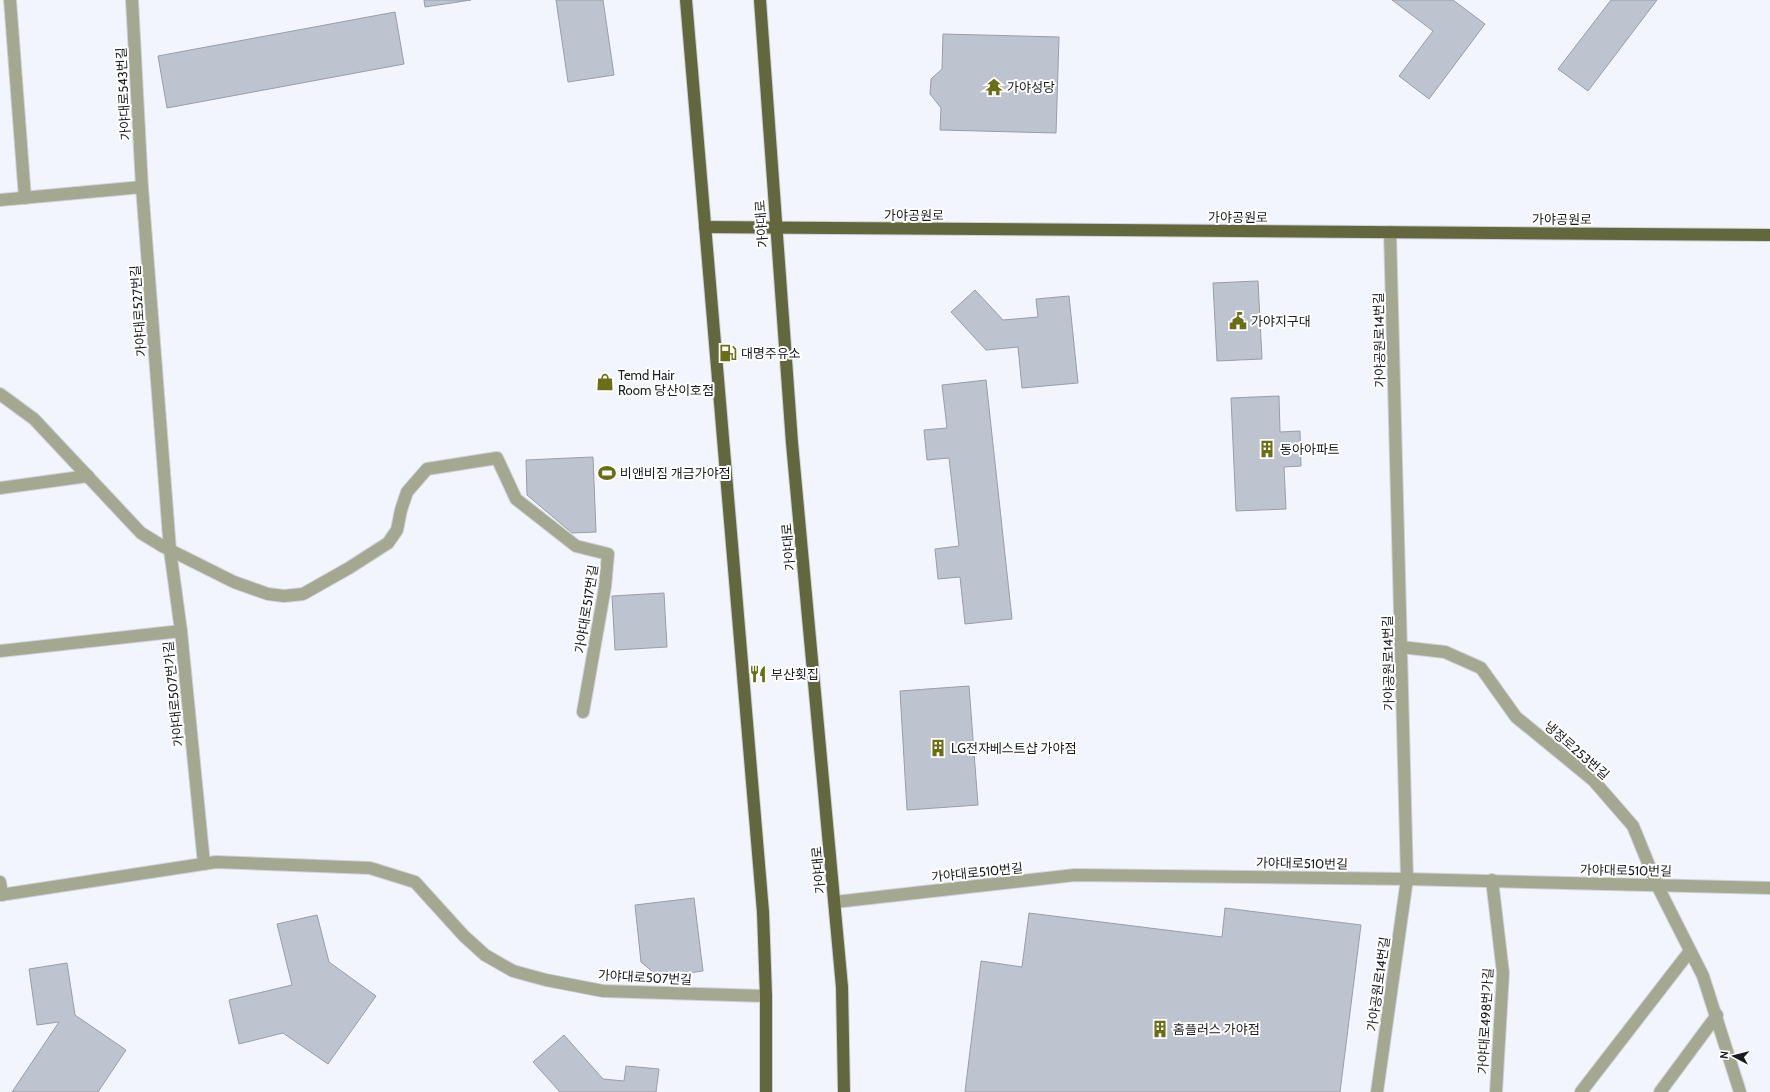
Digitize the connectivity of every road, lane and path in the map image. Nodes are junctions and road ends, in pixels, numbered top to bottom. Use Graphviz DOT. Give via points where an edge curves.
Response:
graph roads {
  1 [pos="10,0"];
  2 [pos="132,0"];
  3 [pos="686,0"];
  4 [pos="760,0"];
  5 [pos="142,188"];
  6 [pos="25,198"];
  7 [pos="0,200"];
  8 [pos="705,227"];
  9 [pos="776,228"];
  10 [pos="1390,232"];
  11 [pos="1770,235"];
  12 [pos="0,394"];
  13 [pos="88,476"];
  14 [pos="0,488"];
  15 [pos="170,550"];
  16 [pos="181,631"];
  17 [pos="1401,647"];
  18 [pos="0,651"];
  19 [pos="583,712"];
  20 [pos="204,864"];
  21 [pos="1407,879"];
  22 [pos="1492,880"];
  23 [pos="1657,885"];
  24 [pos="1770,888"];
  25 [pos="0,891"];
  26 [pos="835,902"];
  27 [pos="1690,951"];
  28 [pos="766,996"];
  29 [pos="1717,1015"];
  30 [pos="766,1092"];
  31 [pos="844,1092"];
  32 [pos="1377,1092"];
  33 [pos="1496,1092"];
  34 [pos="1581,1092"];
  35 [pos="1660,1092"];
  36 [pos="1740,1092"];
  1 -- 6 [label="street"];
  2 -- 5 [label="street, 가야대로543번길"];
  3 -- 8 [label="main road"];
  4 -- 9 [label="main road, 가야대로"];
  5 -- 6 [label="street"];
  5 -- 15 [label="street, 가야대로527번길"];
  6 -- 7 [label="street"];
  8 -- 9 [label="main road, 가야공원로"];
  8 -- 28 [label="main road" via="762,904"];
  9 -- 10 [label="main road, 가야공원로"];
  9 -- 26 [label="main road, 가야대로" via="792,443"];
  10 -- 11 [label="main road, 가야공원로"];
  10 -- 17 [label="street, 가야공원로14번길"];
  12 -- 13 [label="street" via="34,418"];
  13 -- 14 [label="street"];
  13 -- 15 [label="street" via="141,533"];
  15 -- 16 [label="street"];
  15 -- 19 [label="street, 가야대로517번길" via="234,582 268,594 303,594 388,543 397,530 407,492 427,469 497,458 516,499 576,546 608,554 605,587"];
  16 -- 18 [label="street, 가야대로507번가길"];
  16 -- 20 [label="street, 가야대로507번가길"];
  17 -- 21 [label="street, 가야공원로14번길"];
  17 -- 23 [label="street, 냉정로253번길" via="1445,652 1481,668 1516,717 1593,780 1633,826"];
  20 -- 25 [label="street"];
  20 -- 28 [label="street, 가야대로507번길" via="216,862 370,868 415,882 464,936 485,955 513,971 546,980 603,991"];
  21 -- 22 [label="street, 가야대로510번길"];
  21 -- 26 [label="street, 가야대로510번길" via="1075,875"];
  21 -- 32 [label="street, 가야공원로14번길"];
  22 -- 23 [label="street, 가야대로510번길"];
  22 -- 33 [label="street, 가야대로498번가길" via="1503,973"];
  23 -- 24 [label="street, 가야대로510번길"];
  23 -- 27 [label="street, 냉정로253번길"];
  26 -- 31 [label="main road, 가야대로" via="842,987"];
  27 -- 29 [label="street, 냉정로253번길" via="1703,976"];
  27 -- 34 [label="street"];
  28 -- 30 [label="main road"];
  29 -- 35 [label="street"];
  29 -- 36 [label="street, 냉정로253번길"];
}
